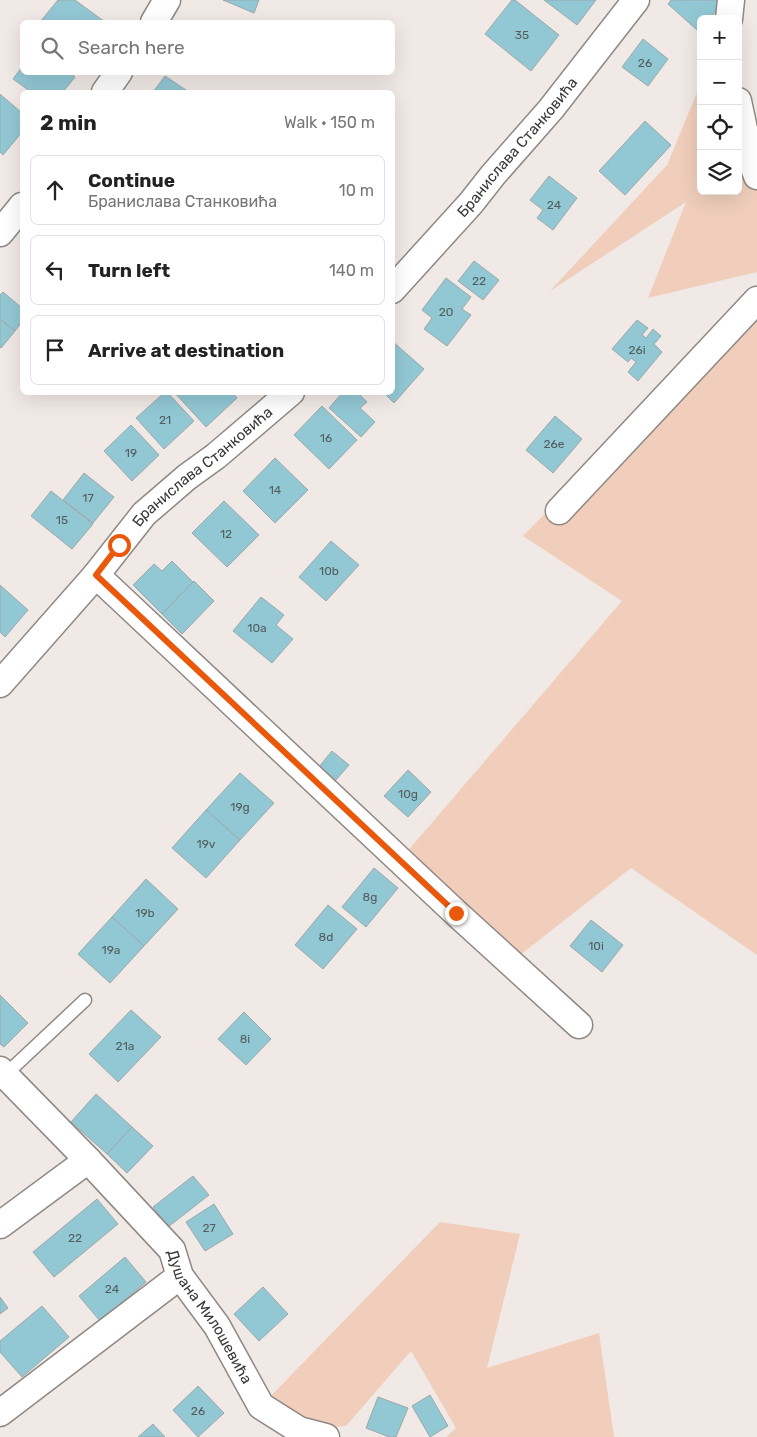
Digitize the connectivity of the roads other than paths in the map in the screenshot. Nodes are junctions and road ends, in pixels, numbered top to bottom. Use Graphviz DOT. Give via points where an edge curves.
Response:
graph roads {
  1 [pos="168,0"];
  2 [pos="636,0"];
  3 [pos="731,0"];
  4 [pos="729,15"];
  5 [pos="155,20"];
  6 [pos="117,75"];
  7 [pos="106,90"];
  8 [pos="739,105"];
  9 [pos="757,176"];
  10 [pos="20,209"];
  11 [pos="0,234"];
  12 [pos="395,287"];
  13 [pos="757,300"];
  14 [pos="287,395"];
  15 [pos="559,510"];
  16 [pos="96,575"];
  17 [pos="0,684"];
  18 [pos="85,1000"];
  19 [pos="579,1025"];
  20 [pos="2,1073"];
  21 [pos="88,1160"];
  22 [pos="0,1225"];
  23 [pos="180,1276"];
  24 [pos="0,1413"];
  25 [pos="326,1437"];
  1 -- 5 [label="street"];
  2 -- 12 [label="street, Бранислава Станковића" via="551,109 471,204"];
  3 -- 4 [label="street"];
  6 -- 7 [label="street"];
  8 -- 9 [label="street"];
  10 -- 11 [label="street"];
  13 -- 15 [label="street"];
  14 -- 16 [label="street, Бранислава Станковића" via="144,514"];
  16 -- 17 [label="street, Бранислава Станковића"];
  16 -- 19 [label="street"];
  18 -- 20 [label="lane"];
  20 -- 21 [label="street, Душана Милошевића"];
  21 -- 22 [label="street"];
  21 -- 23 [label="street, Душана Милошевића" via="172,1250"];
  23 -- 24 [label="street"];
  23 -- 25 [label="street, Душана Милошевића" via="217,1326 260,1406 299,1430"];
}
